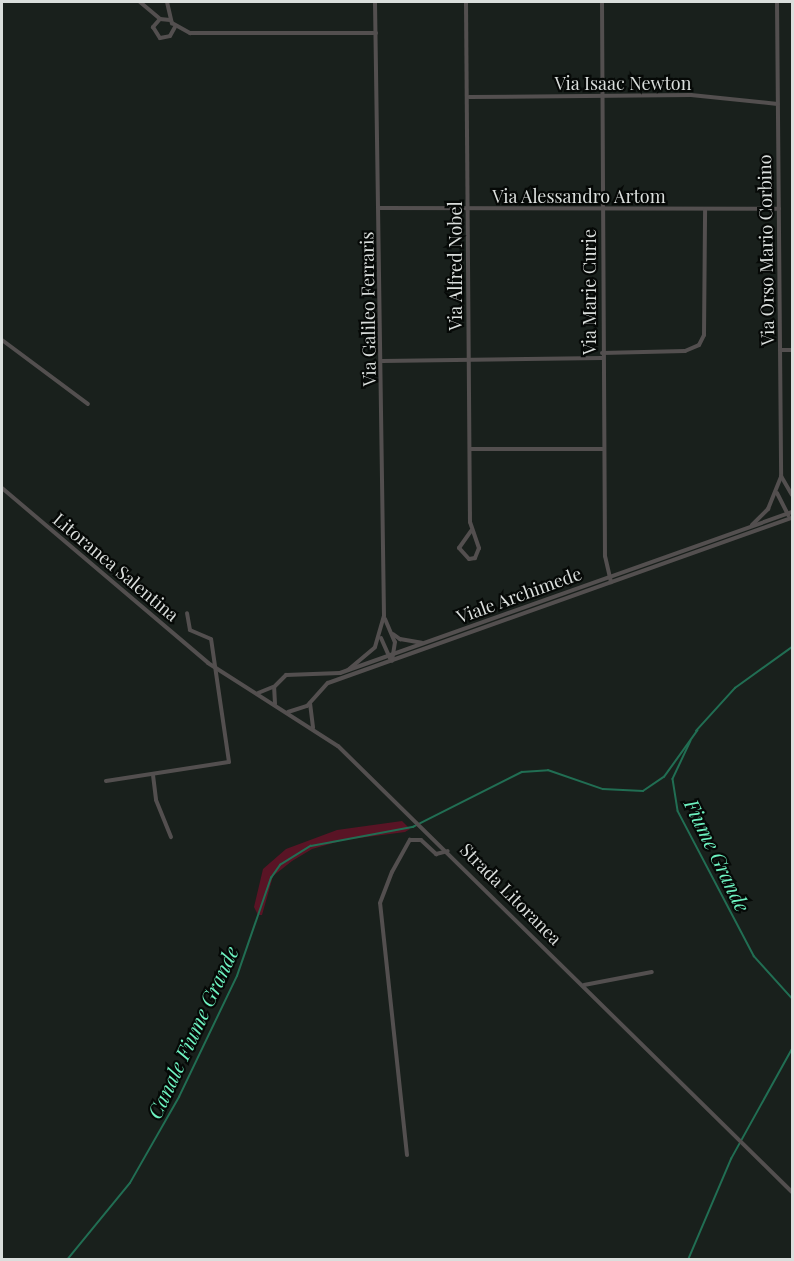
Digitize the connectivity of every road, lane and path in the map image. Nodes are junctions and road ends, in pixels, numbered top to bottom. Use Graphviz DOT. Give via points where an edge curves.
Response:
graph roads {
  1 [pos="140,2"];
  2 [pos="167,2"];
  3 [pos="375,2"];
  4 [pos="466,2"];
  5 [pos="602,2"];
  6 [pos="777,2"];
  7 [pos="160,19"];
  8 [pos="170,20"];
  9 [pos="175,27"];
  10 [pos="376,33"];
  11 [pos="469,97"];
  12 [pos="604,97"];
  13 [pos="778,104"];
  14 [pos="380,208"];
  15 [pos="469,209"];
  16 [pos="705,209"];
  17 [pos="779,209"];
  18 [pos="602,211"];
  19 [pos="2,340"];
  20 [pos="780,350"];
  21 [pos="792,350"];
  22 [pos="602,355"];
  23 [pos="469,360"];
  24 [pos="382,361"];
  25 [pos="88,404"];
  26 [pos="471,449"];
  27 [pos="604,449"];
  28 [pos="782,476"];
  29 [pos="2,488"];
  30 [pos="776,492"];
  31 [pos="792,495"];
  32 [pos="792,511"];
  33 [pos="786,514"];
  34 [pos="792,518"];
  35 [pos="745,529"];
  36 [pos="471,531"];
  37 [pos="609,576"];
  38 [pos="611,582"];
  39 [pos="187,613"];
  40 [pos="384,616"];
  41 [pos="392,633"];
  42 [pos="381,637"];
  43 [pos="427,643"];
  44 [pos="391,655"];
  45 [pos="392,661"];
  46 [pos="214,667"];
  47 [pos="348,670"];
  48 [pos="274,687"];
  49 [pos="257,693"];
  50 [pos="310,703"];
  51 [pos="276,705"];
  52 [pos="287,712"];
  53 [pos="313,729"];
  54 [pos="153,775"];
  55 [pos="106,781"];
  56 [pos="171,837"];
  57 [pos="448,851"];
  58 [pos="652,972"];
  59 [pos="584,985"];
  60 [pos="407,1155"];
  61 [pos="792,1192"];
  1 -- 7 [label="street"];
  2 -- 8 [label="street"];
  3 -- 10 [label="street, Via Galileo Ferraris"];
  4 -- 11 [label="street, Via Alfred Nobel"];
  5 -- 12 [label="street, Via Marie Curie"];
  6 -- 13 [label="street, Via Orso Mario Corbino"];
  7 -- 8 [label="street"];
  7 -- 9 [label="street" via="153,27 160,38 170,36"];
  8 -- 9 [label="street"];
  9 -- 10 [label="street" via="190,33"];
  10 -- 14 [label="street, Via Galileo Ferraris"];
  11 -- 12 [label="street, Via Isaac Newton"];
  11 -- 15 [label="street, Via Alfred Nobel"];
  12 -- 13 [label="street, Via Isaac Newton" via="691,95"];
  12 -- 18 [label="street, Via Marie Curie"];
  13 -- 17 [label="street, Via Orso Mario Corbino"];
  14 -- 15 [label="street, Via Alessandro Artom"];
  14 -- 24 [label="street, Via Galileo Ferraris"];
  15 -- 18 [label="street, Via Alessandro Artom"];
  15 -- 23 [label="street, Via Alfred Nobel"];
  16 -- 17 [label="street, Via Alessandro Artom"];
  16 -- 18 [label="street, Via Alessandro Artom"];
  16 -- 22 [label="street" via="704,334 699,345 685,351"];
  17 -- 20 [label="street, Via Orso Mario Corbino"];
  18 -- 22 [label="street, Via Marie Curie"];
  19 -- 25 [label="street"];
  20 -- 21 [label="street"];
  20 -- 28 [label="street, Via Orso Mario Corbino"];
  22 -- 23 [label="street"];
  22 -- 27 [label="street, Via Marie Curie"];
  23 -- 24 [label="street"];
  23 -- 26 [label="street, Via Alfred Nobel"];
  24 -- 40 [label="street, Via Galileo Ferraris"];
  26 -- 27 [label="street"];
  26 -- 36 [label="street, Via Alfred Nobel"];
  27 -- 37 [label="street, Via Marie Curie" via="605,556"];
  28 -- 30 [label="street"];
  28 -- 31 [label="street, Via Orso Mario Corbino"];
  29 -- 46 [label="street, Litoranea Salentina"];
  30 -- 33 [label="street"];
  30 -- 35 [label="street" via="762,517"];
  32 -- 33 [label="street, Viale Archimede"];
  32 -- 34 [label="street"];
  33 -- 34 [label="street"];
  33 -- 35 [label="street, Viale Archimede"];
  34 -- 38 [label="street, Viale Archimede"];
  35 -- 37 [label="street, Viale Archimede"];
  36 -- 36 [label="street, Via Alfred Nobel" via="478,541 479,554 469,559 459,548"];
  37 -- 38 [label="street, Via Marie Curie"];
  37 -- 43 [label="street, Viale Archimede"];
  38 -- 45 [label="street, Viale Archimede"];
  39 -- 46 [label="street" via="190,630 211,639"];
  40 -- 41 [label="street, Via Galileo Ferraris"];
  40 -- 42 [label="street, Via Galileo Ferraris"];
  41 -- 43 [label="street" via="412,643"];
  41 -- 44 [label="street, Via Galileo Ferraris"];
  42 -- 44 [label="street"];
  42 -- 47 [label="street, Via Galileo Ferraris" via="365,659"];
  43 -- 44 [label="street, Viale Archimede"];
  44 -- 45 [label="street, Via Galileo Ferraris"];
  44 -- 47 [label="street, Viale Archimede"];
  45 -- 50 [label="street, Viale Archimede" via="328,683"];
  46 -- 49 [label="street, Strada Litoranea"];
  46 -- 54 [label="street" via="229,762"];
  47 -- 48 [label="street, Viale Archimede" via="324,675 293,674 281,678"];
  48 -- 49 [label="street, Viale Archimede"];
  48 -- 51 [label="street"];
  49 -- 51 [label="street, Strada Litoranea"];
  50 -- 52 [label="street, Viale Archimede" via="299,711"];
  50 -- 53 [label="street"];
  51 -- 52 [label="street, Strada Litoranea"];
  52 -- 53 [label="street, Strada Litoranea"];
  53 -- 57 [label="street, Strada Litoranea" via="340,747"];
  54 -- 55 [label="street"];
  54 -- 56 [label="street" via="156,800"];
  57 -- 59 [label="street, Strada Litoranea"];
  57 -- 60 [label="street" via="436,854 422,840 410,840 380,903"];
  58 -- 59 [label="street"];
  59 -- 61 [label="street, Strada Litoranea"];
}
